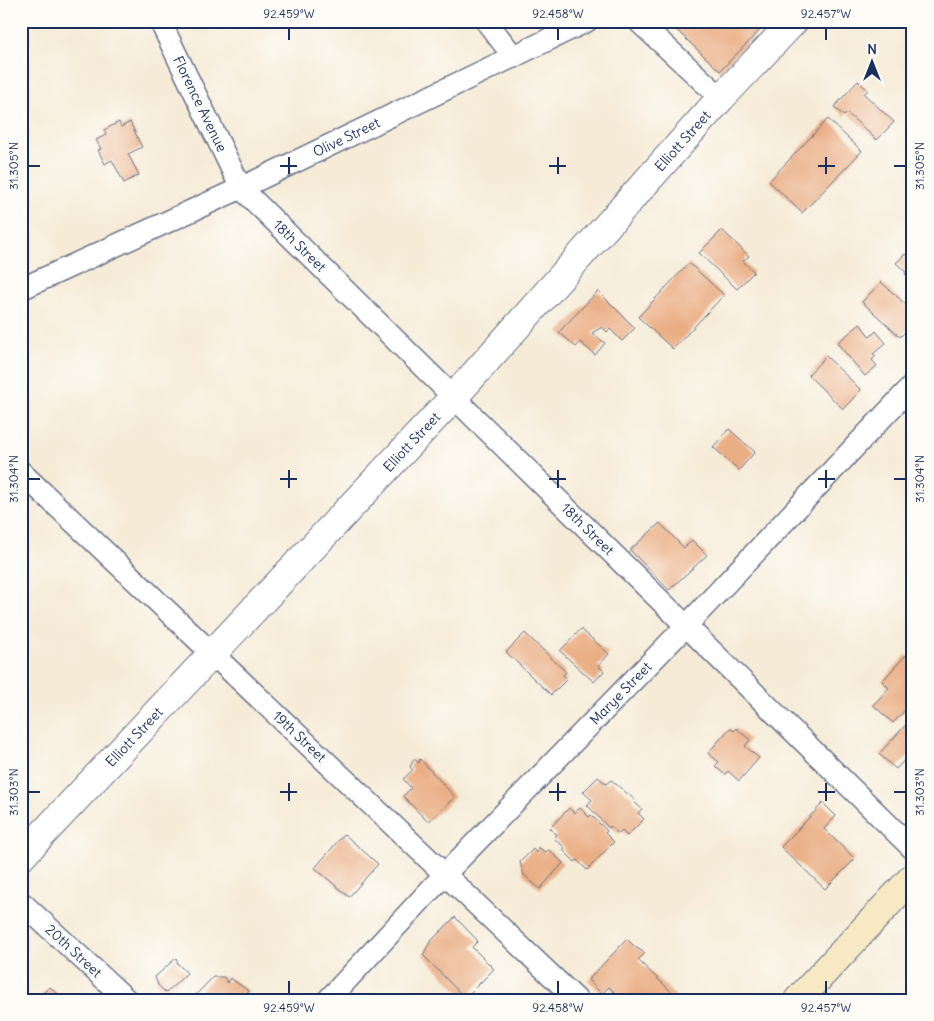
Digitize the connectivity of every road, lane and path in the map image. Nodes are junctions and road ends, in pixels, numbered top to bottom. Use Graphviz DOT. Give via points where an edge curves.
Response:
graph roads {
  1 [pos="160,21"];
  2 [pos="486,21"];
  3 [pos="587,21"];
  4 [pos="638,21"];
  5 [pos="794,21"];
  6 [pos="514,57"];
  7 [pos="721,98"];
  8 [pos="241,188"];
  9 [pos="21,289"];
  10 [pos="913,385"];
  11 [pos="454,397"];
  12 [pos="21,472"];
  13 [pos="686,626"];
  14 [pos="212,654"];
  15 [pos="913,850"];
  16 [pos="21,857"];
  17 [pos="445,874"];
  18 [pos="913,878"];
  19 [pos="21,902"];
  20 [pos="127,1000"];
  21 [pos="328,1000"];
  22 [pos="577,1000"];
  23 [pos="798,1000"];
  1 -- 8 [label="street, Florence Avenue"];
  2 -- 6 [label="street"];
  3 -- 6 [label="street, Olive Street"];
  4 -- 7 [label="street"];
  5 -- 7 [label="street, Elliott Street"];
  6 -- 8 [label="street, Olive Street"];
  7 -- 11 [label="street, Elliott Street"];
  8 -- 9 [label="street, Olive Street"];
  8 -- 11 [label="street, 18th Street"];
  10 -- 13 [label="street, Marye Street"];
  11 -- 13 [label="street, 18th Street"];
  11 -- 14 [label="street, Elliott Street"];
  12 -- 14 [label="street, 19th Street"];
  13 -- 15 [label="street, 18th Street"];
  13 -- 17 [label="street, Marye Street"];
  14 -- 16 [label="street, Elliott Street"];
  14 -- 17 [label="street, 19th Street"];
  17 -- 21 [label="street, Marye Street"];
  17 -- 22 [label="street, 19th Street"];
  18 -- 23 [label="main road"];
  19 -- 20 [label="street, 20th Street"];
}
